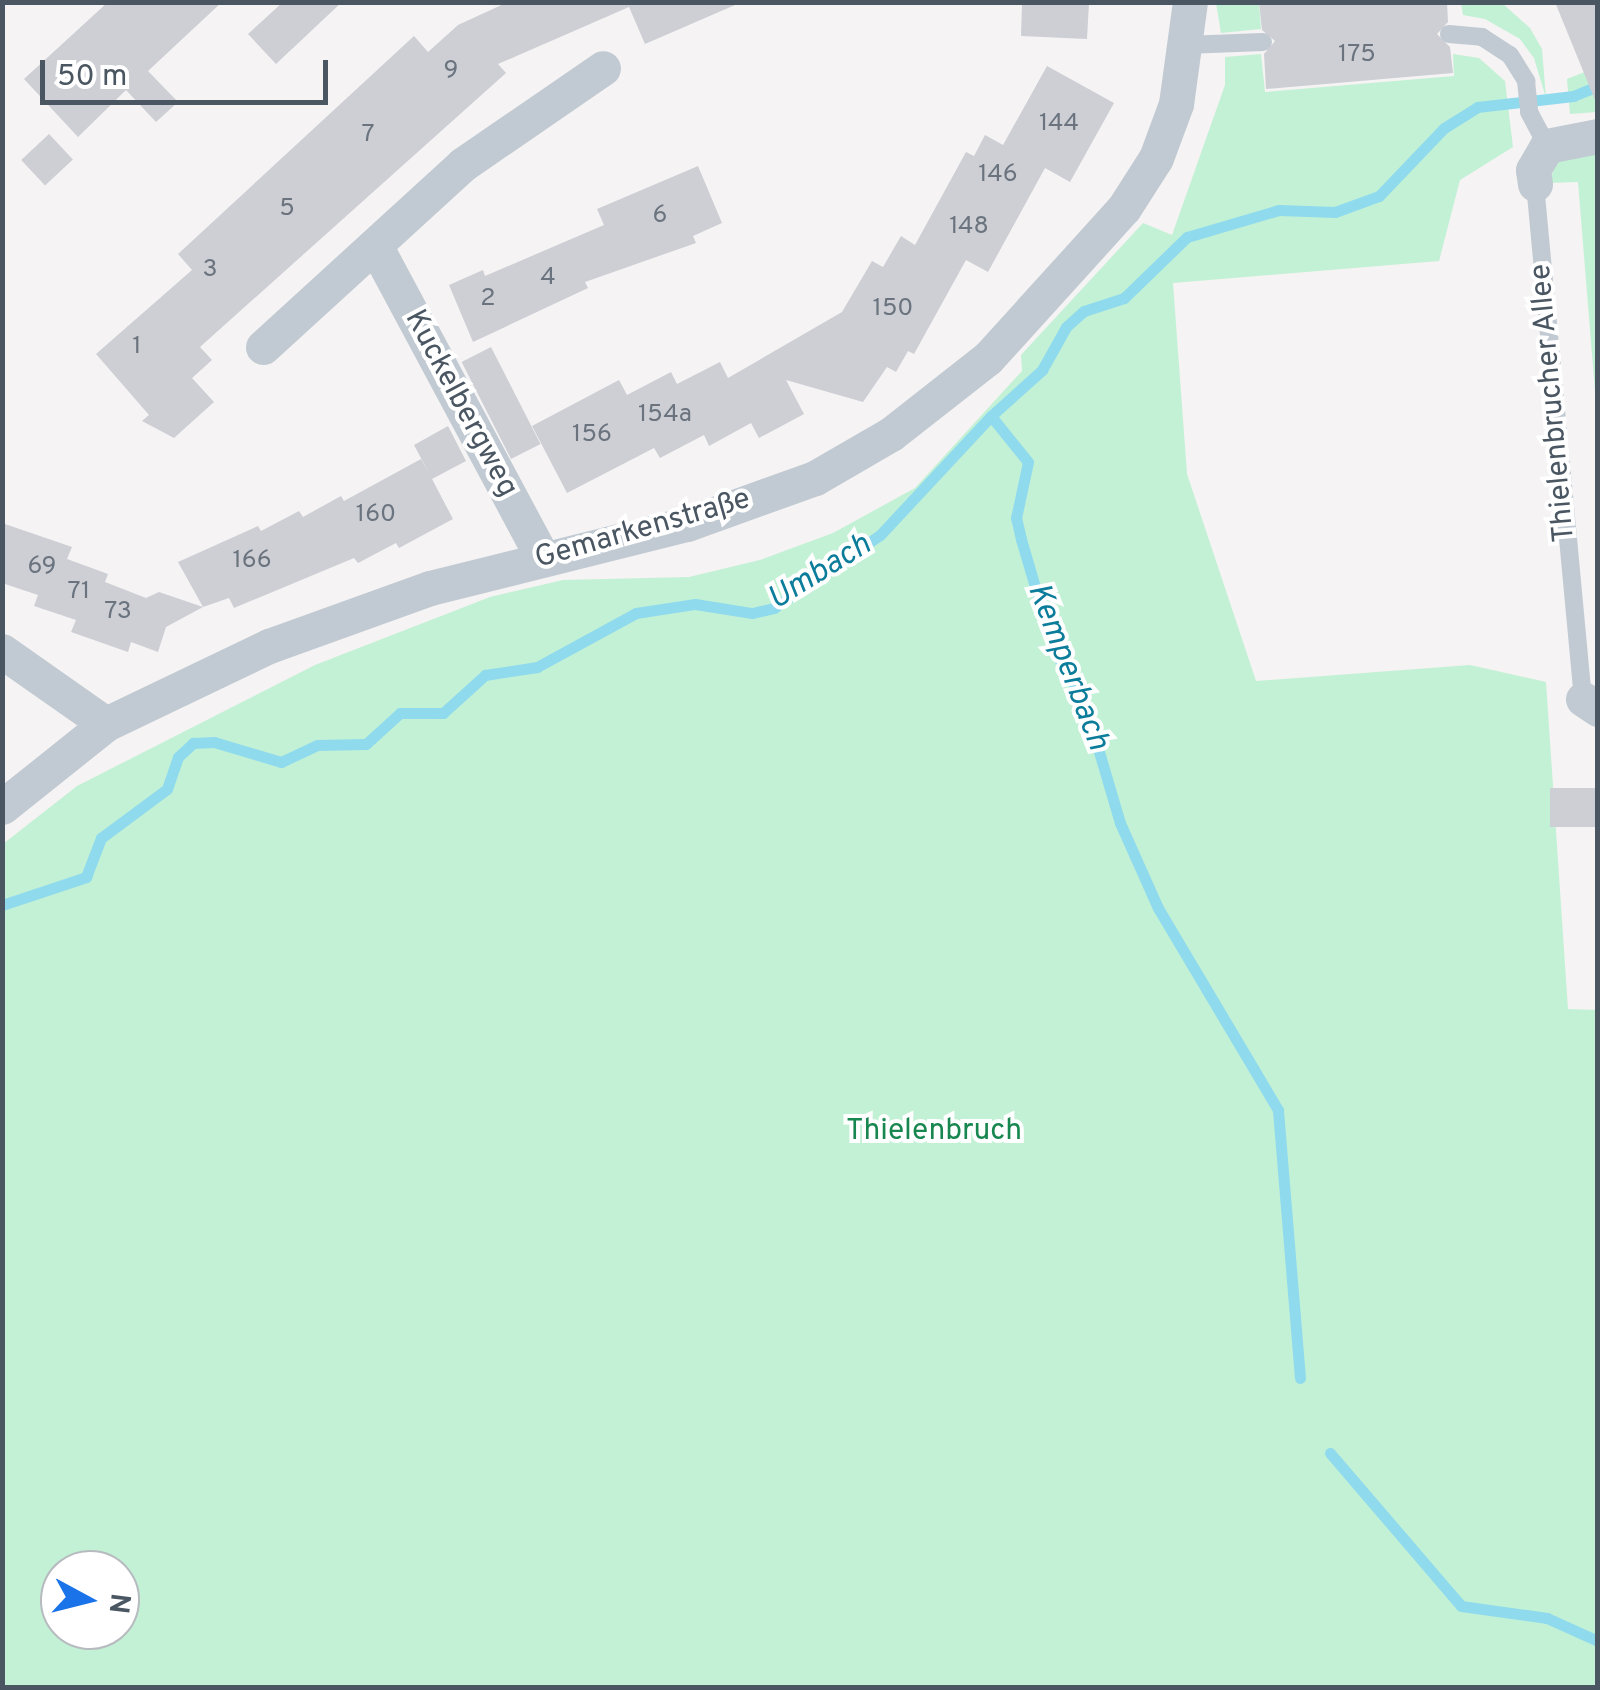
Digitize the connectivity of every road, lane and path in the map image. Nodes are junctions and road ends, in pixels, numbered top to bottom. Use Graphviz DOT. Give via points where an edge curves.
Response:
graph roads {
  1 [pos="1190,2"];
  2 [pos="1449,34"];
  3 [pos="1263,42"];
  4 [pos="1185,45"];
  5 [pos="603,68"];
  6 [pos="1598,136"];
  7 [pos="1547,146"];
  8 [pos="1534,184"];
  9 [pos="377,249"];
  10 [pos="264,347"];
  11 [pos="544,558"];
  12 [pos="2,650"];
  13 [pos="1590,704"];
  14 [pos="106,724"];
  15 [pos="2,807"];
  1 -- 4 [label="street, Gemarkenstraße"];
  2 -- 7 [label="lane" via="1497,45 1520,67 1529,112"];
  3 -- 4 [label="lane"];
  4 -- 11 [label="street, Gemarkenstraße" via="1176,104 1156,158 1124,208 1001,344 941,399 815,478 687,524"];
  5 -- 9 [label="street" via="462,166"];
  6 -- 7 [label="street"];
  7 -- 8 [label="street, Thielenbrucher Allee" via="1533,170"];
  8 -- 13 [label="lane, Thielenbrucher Allee"];
  9 -- 10 [label="street"];
  9 -- 11 [label="street, Kuckelbergweg"];
  11 -- 14 [label="street, Gemarkenstraße" via="430,588 268,646"];
  12 -- 14 [label="street"];
  14 -- 15 [label="street, Gemarkenstraße"];
}
